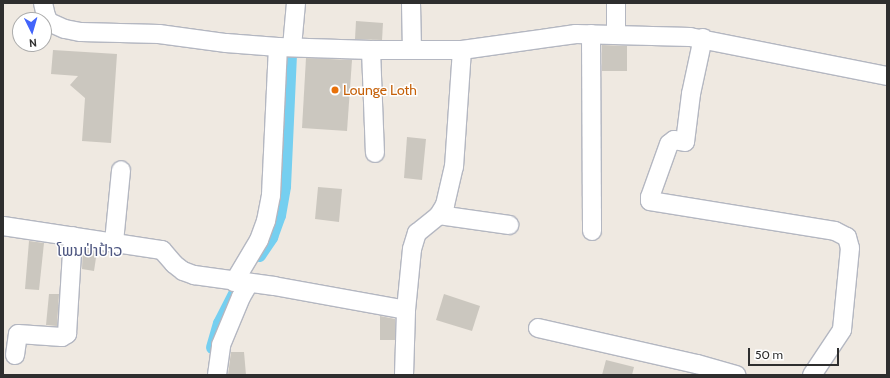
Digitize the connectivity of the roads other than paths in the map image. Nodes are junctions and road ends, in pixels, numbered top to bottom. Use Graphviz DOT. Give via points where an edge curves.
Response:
graph roads {
  1 [pos="296,3"];
  2 [pos="411,3"];
  3 [pos="616,3"];
  4 [pos="45,7"];
  5 [pos="590,34"];
  6 [pos="616,34"];
  7 [pos="703,38"];
  8 [pos="285,47"];
  9 [pos="371,50"];
  10 [pos="412,50"];
  11 [pos="462,50"];
  12 [pos="887,76"];
  13 [pos="375,153"];
  14 [pos="120,170"];
  15 [pos="439,215"];
  16 [pos="508,225"];
  17 [pos="3,226"];
  18 [pos="592,231"];
  19 [pos="73,236"];
  20 [pos="114,242"];
  21 [pos="241,283"];
  22 [pos="406,310"];
  23 [pos="538,328"];
  24 [pos="15,355"];
  25 [pos="217,375"];
  26 [pos="404,375"];
  27 [pos="736,375"];
  28 [pos="812,375"];
  1 -- 8 [label="street"];
  2 -- 10 [label="street"];
  3 -- 6 [label="street"];
  4 -- 8 [label="street" via="49,22 81,32 159,34 226,43"];
  5 -- 6 [label="street"];
  5 -- 11 [label="street"];
  5 -- 18 [label="street"];
  6 -- 7 [label="street"];
  7 -- 12 [label="street"];
  7 -- 28 [label="street" via="691,94 685,142 674,140 669,144 650,201 835,231 847,237 850,248 842,330"];
  8 -- 9 [label="street"];
  8 -- 21 [label="street" via="270,202 266,221"];
  9 -- 10 [label="street"];
  9 -- 13 [label="street"];
  10 -- 11 [label="street"];
  11 -- 15 [label="street" via="454,167 445,205"];
  14 -- 20 [label="street"];
  15 -- 16 [label="street"];
  15 -- 22 [label="street" via="417,233 412,249"];
  17 -- 19 [label="street"];
  19 -- 20 [label="street"];
  19 -- 24 [label="street" via="67,334 62,337 18,334"];
  20 -- 21 [label="street" via="162,250 183,271"];
  21 -- 22 [label="street" via="274,286"];
  21 -- 25 [label="street" via="240,297 221,345"];
  22 -- 26 [label="street"];
  23 -- 27 [label="street"];
}
